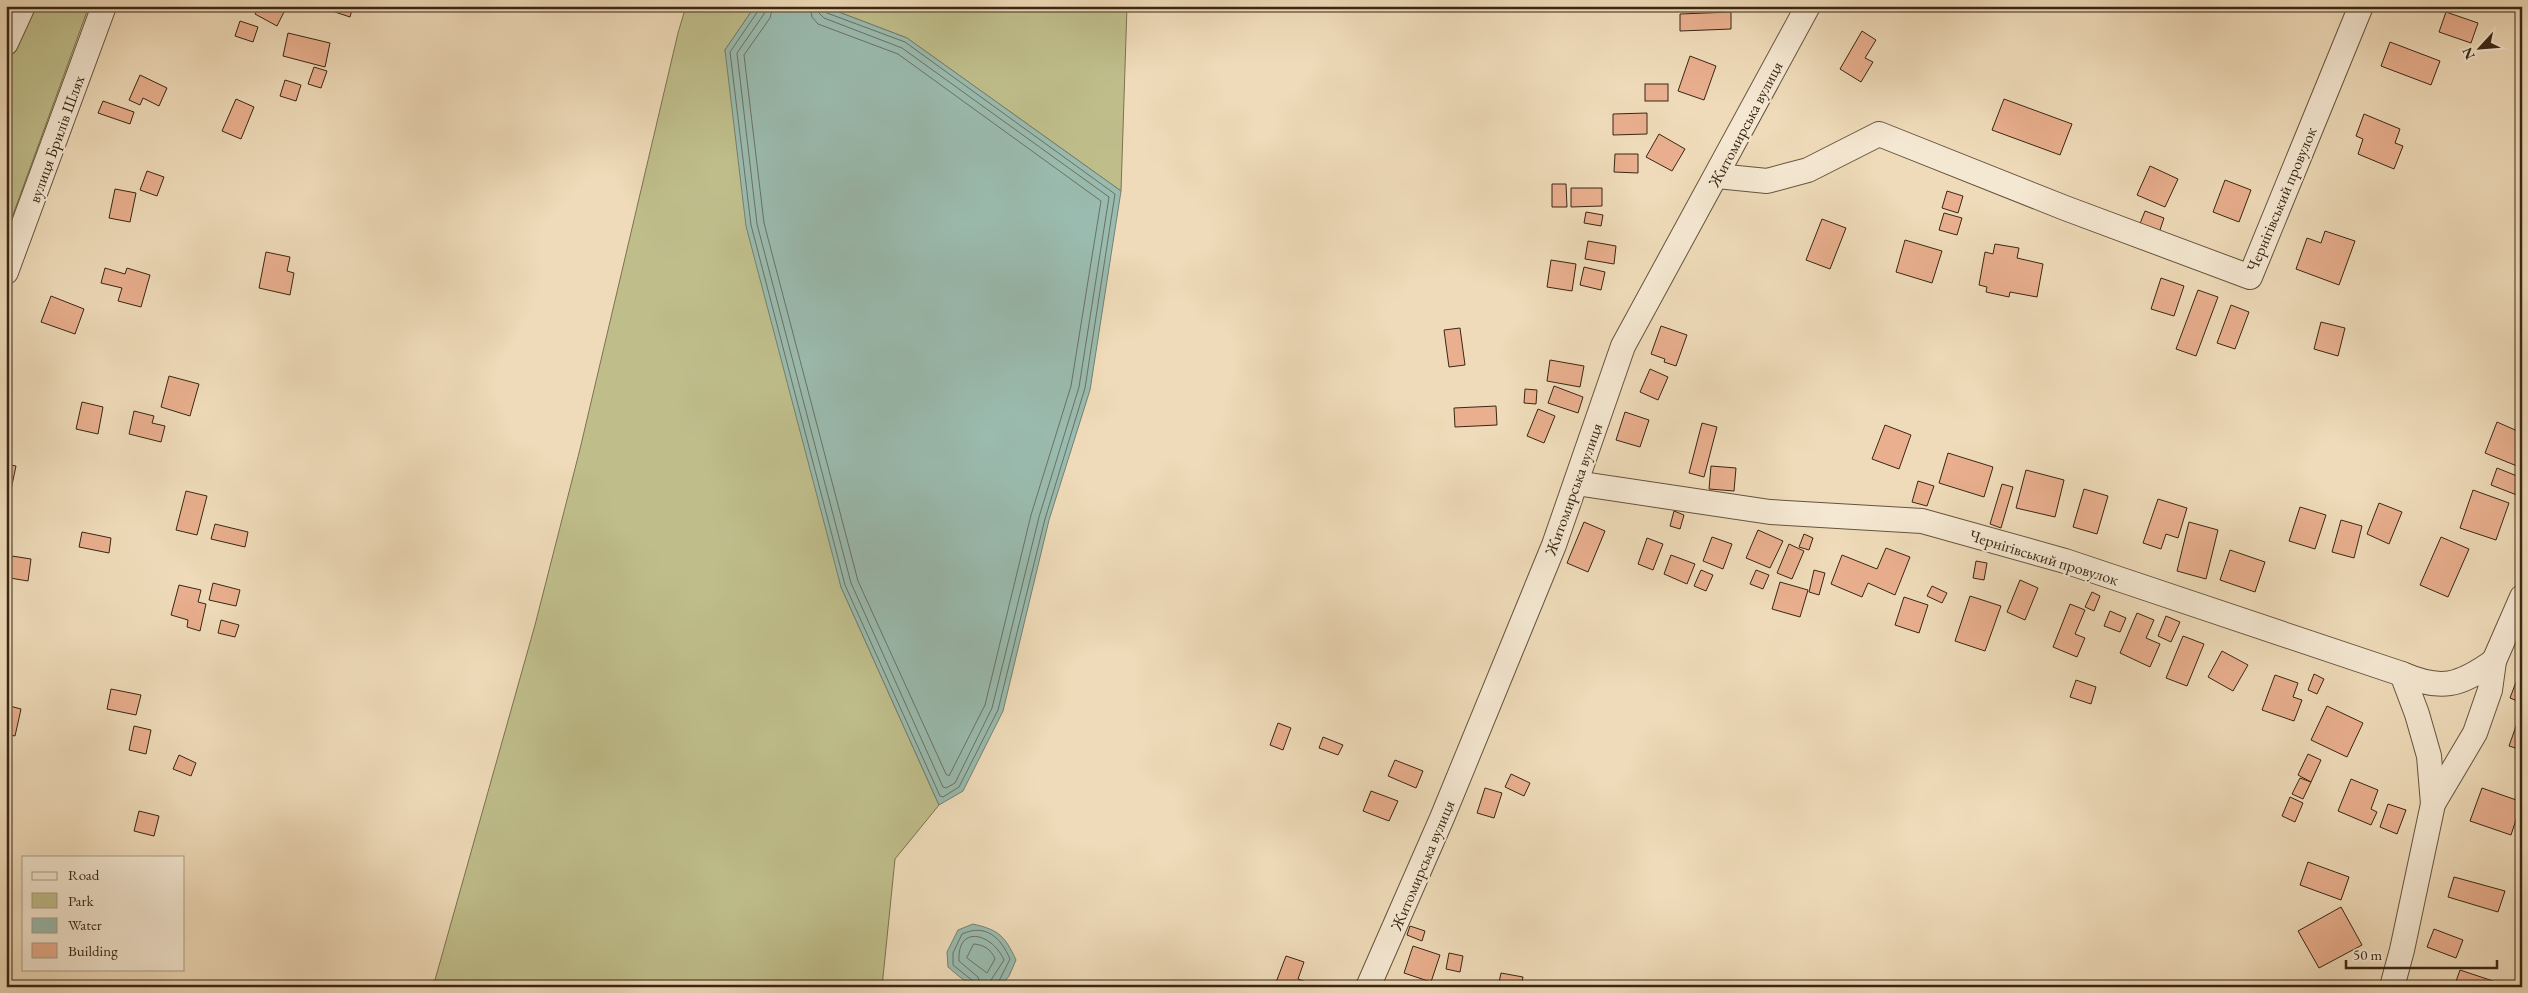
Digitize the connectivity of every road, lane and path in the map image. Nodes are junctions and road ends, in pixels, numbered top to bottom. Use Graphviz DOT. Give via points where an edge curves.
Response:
graph roads {
  1 [pos="23,6"];
  2 [pos="104,6"];
  3 [pos="1808,6"];
  4 [pos="2362,6"];
  5 [pos="6,42"];
  6 [pos="1717,176"];
  7 [pos="6,272"];
  8 [pos="1576,484"];
  9 [pos="2522,597"];
  10 [pos="2494,661"];
  11 [pos="2402,674"];
  12 [pos="2433,804"];
  13 [pos="1368,987"];
  14 [pos="2392,987"];
  1 -- 5 [label="street"];
  2 -- 7 [label="street, вулиця Брилів Шлях"];
  3 -- 6 [label="street, Житомирська вулиця"];
  4 -- 6 [label="street, Чернігівський провулок" via="2250,277 1879,134 1808,170 1767,181"];
  6 -- 8 [label="street, Житомирська вулиця" via="1623,346"];
  8 -- 11 [label="street, Чернігівський провулок" via="1770,512 1922,521 2066,561"];
  8 -- 13 [label="street, Житомирська вулиця" via="1446,809"];
  9 -- 10 [label="street"];
  10 -- 11 [label="street, Чернігівський провулок" via="2474,676 2448,685 2424,684"];
  10 -- 12 [label="street" via="2490,690 2475,733"];
  11 -- 12 [label="street" via="2429,756"];
  12 -- 14 [label="street"];
}
